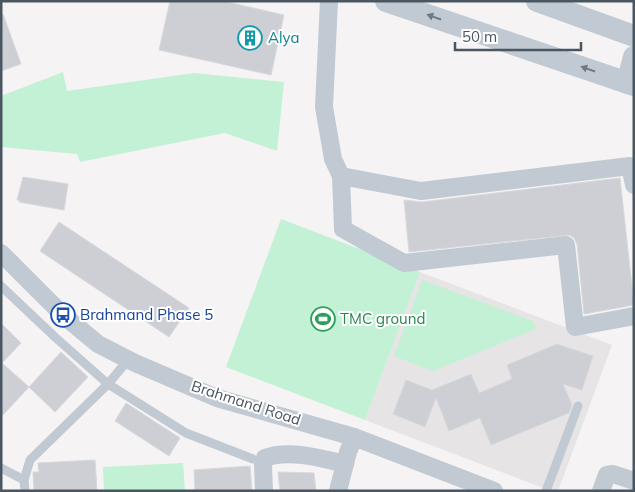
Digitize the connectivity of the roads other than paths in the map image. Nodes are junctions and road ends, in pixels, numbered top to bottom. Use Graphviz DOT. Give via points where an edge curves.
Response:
graph roads {
  1 [pos="329,1"];
  2 [pos="386,1"];
  3 [pos="537,1"];
  4 [pos="634,36"];
  5 [pos="634,57"];
  6 [pos="631,84"];
  7 [pos="341,176"];
  8 [pos="634,185"];
  9 [pos="1,252"];
  10 [pos="1,286"];
  11 [pos="634,316"];
  12 [pos="128,360"];
  13 [pos="108,384"];
  14 [pos="578,406"];
  15 [pos="354,436"];
  16 [pos="253,459"];
  17 [pos="345,464"];
  18 [pos="1,468"];
  19 [pos="24,480"];
  20 [pos="634,481"];
  21 [pos="25,491"];
  22 [pos="264,491"];
  23 [pos="338,491"];
  24 [pos="494,491"];
  25 [pos="546,491"];
  26 [pos="601,491"];
  1 -- 7 [label="street" via="324,108 333,159"];
  6 -- 2 [label="street, one-way"];
  3 -- 4 [label="street"];
  5 -- 6 [label="street"];
  7 -- 8 [label="street" via="421,191 630,166"];
  7 -- 11 [label="street" via="343,230 404,263 566,245 575,327"];
  9 -- 12 [label="street, Brahmand Road" via="63,315 98,344"];
  10 -- 13 [label="lane"];
  12 -- 13 [label="lane"];
  12 -- 15 [label="street, Brahmand Road" via="217,398"];
  13 -- 16 [label="lane" via="186,432"];
  13 -- 19 [label="lane" via="30,460"];
  14 -- 25 [label="lane"];
  15 -- 17 [label="street"];
  15 -- 24 [label="street, Brahmand Road"];
  17 -- 22 [label="street" via="312,456 272,455 265,458 263,465"];
  17 -- 23 [label="street"];
  18 -- 19 [label="lane"];
  19 -- 21 [label="lane"];
  20 -- 26 [label="street" via="607,475"];
}
